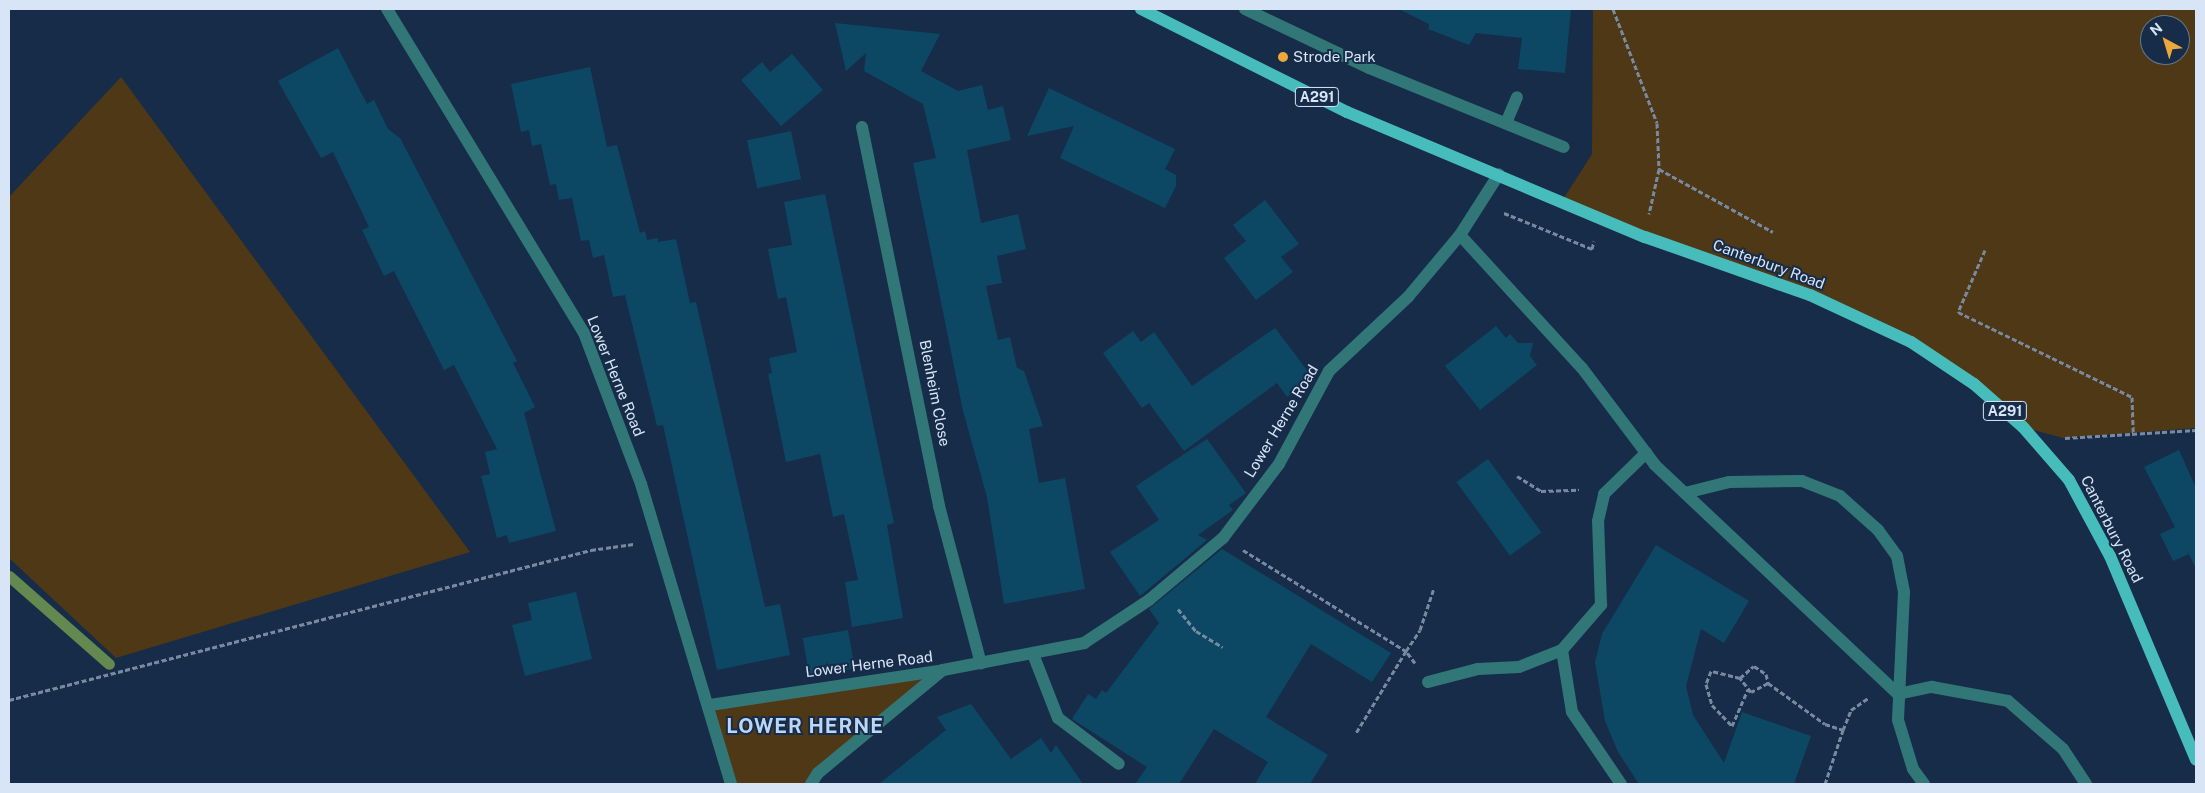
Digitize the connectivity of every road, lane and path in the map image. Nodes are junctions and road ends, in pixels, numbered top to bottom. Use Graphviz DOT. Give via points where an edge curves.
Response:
graph roads {
  1 [pos="387,9"];
  2 [pos="1140,9"];
  3 [pos="1245,9"];
  4 [pos="1613,9"];
  5 [pos="1517,97"];
  6 [pos="1506,123"];
  7 [pos="862,127"];
  8 [pos="1564,147"];
  9 [pos="1659,169"];
  10 [pos="1499,174"];
  11 [pos="1478,203"];
  12 [pos="1652,209"];
  13 [pos="1602,218"];
  14 [pos="1773,232"];
  15 [pos="1460,235"];
  16 [pos="1985,250"];
  17 [pos="2023,427"];
  18 [pos="2196,430"];
  19 [pos="2133,434"];
  20 [pos="1646,453"];
  21 [pos="1517,476"];
  22 [pos="1615,479"];
  23 [pos="1685,493"];
  24 [pos="1223,538"];
  25 [pos="659,541"];
  26 [pos="1434,588"];
  27 [pos="1160,591"];
  28 [pos="1223,647"];
  29 [pos="1562,650"];
  30 [pos="1406,652"];
  31 [pos="1034,654"];
  32 [pos="981,664"];
  33 [pos="944,670"];
  34 [pos="1740,678"];
  35 [pos="1428,682"];
  36 [pos="1768,683"];
  37 [pos="1748,689"];
  38 [pos="1898,694"];
  39 [pos="9,700"];
  40 [pos="710,705"];
  41 [pos="1844,730"];
  42 [pos="1356,733"];
  43 [pos="2196,760"];
  44 [pos="1118,764"];
  45 [pos="730,784"];
  46 [pos="811,784"];
  47 [pos="1621,784"];
  48 [pos="1826,784"];
  49 [pos="1924,784"];
  50 [pos="2086,784"];
  1 -- 25 [label="street, Lower Herne Road" via="584,334"];
  2 -- 10 [label="main road, Canterbury Road / A291" via="1347,112"];
  3 -- 6 [label="street" via="1370,68"];
  4 -- 9 [label="path" via="1657,123"];
  5 -- 6 [label="street"];
  6 -- 8 [label="street"];
  7 -- 32 [label="street, Blenheim Close" via="939,506"];
  9 -- 12 [label="path"];
  9 -- 14 [label="path"];
  10 -- 11 [label="street, Lower Herne Road"];
  10 -- 13 [label="main road, Canterbury Road / A291"];
  11 -- 13 [label="path" via="1592,250"];
  11 -- 15 [label="street, Lower Herne Road"];
  13 -- 17 [label="main road, Canterbury Road / A291" via="1810,295 1911,342 1974,384"];
  15 -- 20 [label="street" via="1582,368"];
  15 -- 24 [label="street, Lower Herne Road" via="1408,297 1328,371 1278,464"];
  16 -- 19 [label="path" via="1958,312 2132,397"];
  17 -- 19 [label="path" via="2063,438"];
  17 -- 43 [label="main road, Canterbury Road / A291" via="2069,480 2110,556"];
  18 -- 19 [label="path"];
  20 -- 22 [label="street"];
  20 -- 23 [label="street"];
  21 -- 22 [label="path" via="1541,491 1556,492"];
  22 -- 29 [label="street" via="1604,494 1598,521 1601,605"];
  23 -- 38 [label="street"];
  23 -- 38 [label="street" via="1729,482 1802,481 1840,496 1878,530 1897,556 1904,592"];
  24 -- 27 [label="street, Lower Herne Road"];
  24 -- 30 [label="path"];
  25 -- 39 [label="path" via="591,550"];
  25 -- 40 [label="street, Lower Herne Road"];
  26 -- 30 [label="path" via="1420,630"];
  27 -- 28 [label="path" via="1196,631"];
  27 -- 31 [label="street, Lower Herne Road" via="1084,643"];
  29 -- 35 [label="street" via="1519,667 1478,669"];
  29 -- 47 [label="street" via="1572,712"];
  30 -- 42 [label="path"];
  31 -- 32 [label="street, Lower Herne Road"];
  31 -- 44 [label="street" via="1058,718"];
  32 -- 33 [label="street, Lower Herne Road"];
  33 -- 40 [label="street, Lower Herne Road"];
  33 -- 46 [label="street, Lower Herne Road" via="818,773"];
  34 -- 36 [label="path" via="1754,666 1766,674"];
  34 -- 37 [label="path"];
  34 -- 37 [label="path" via="1711,671 1706,684 1712,706 1732,726"];
  36 -- 37 [label="path" via="1759,691"];
  36 -- 41 [label="path" via="1825,724"];
  38 -- 41 [label="path" via="1868,698 1851,710"];
  38 -- 49 [label="street" via="1898,720 1913,769"];
  38 -- 50 [label="street" via="1932,687 2008,701 2063,749"];
  40 -- 45 [label="street, Lower Herne Road"];
  41 -- 48 [label="path"];
}
